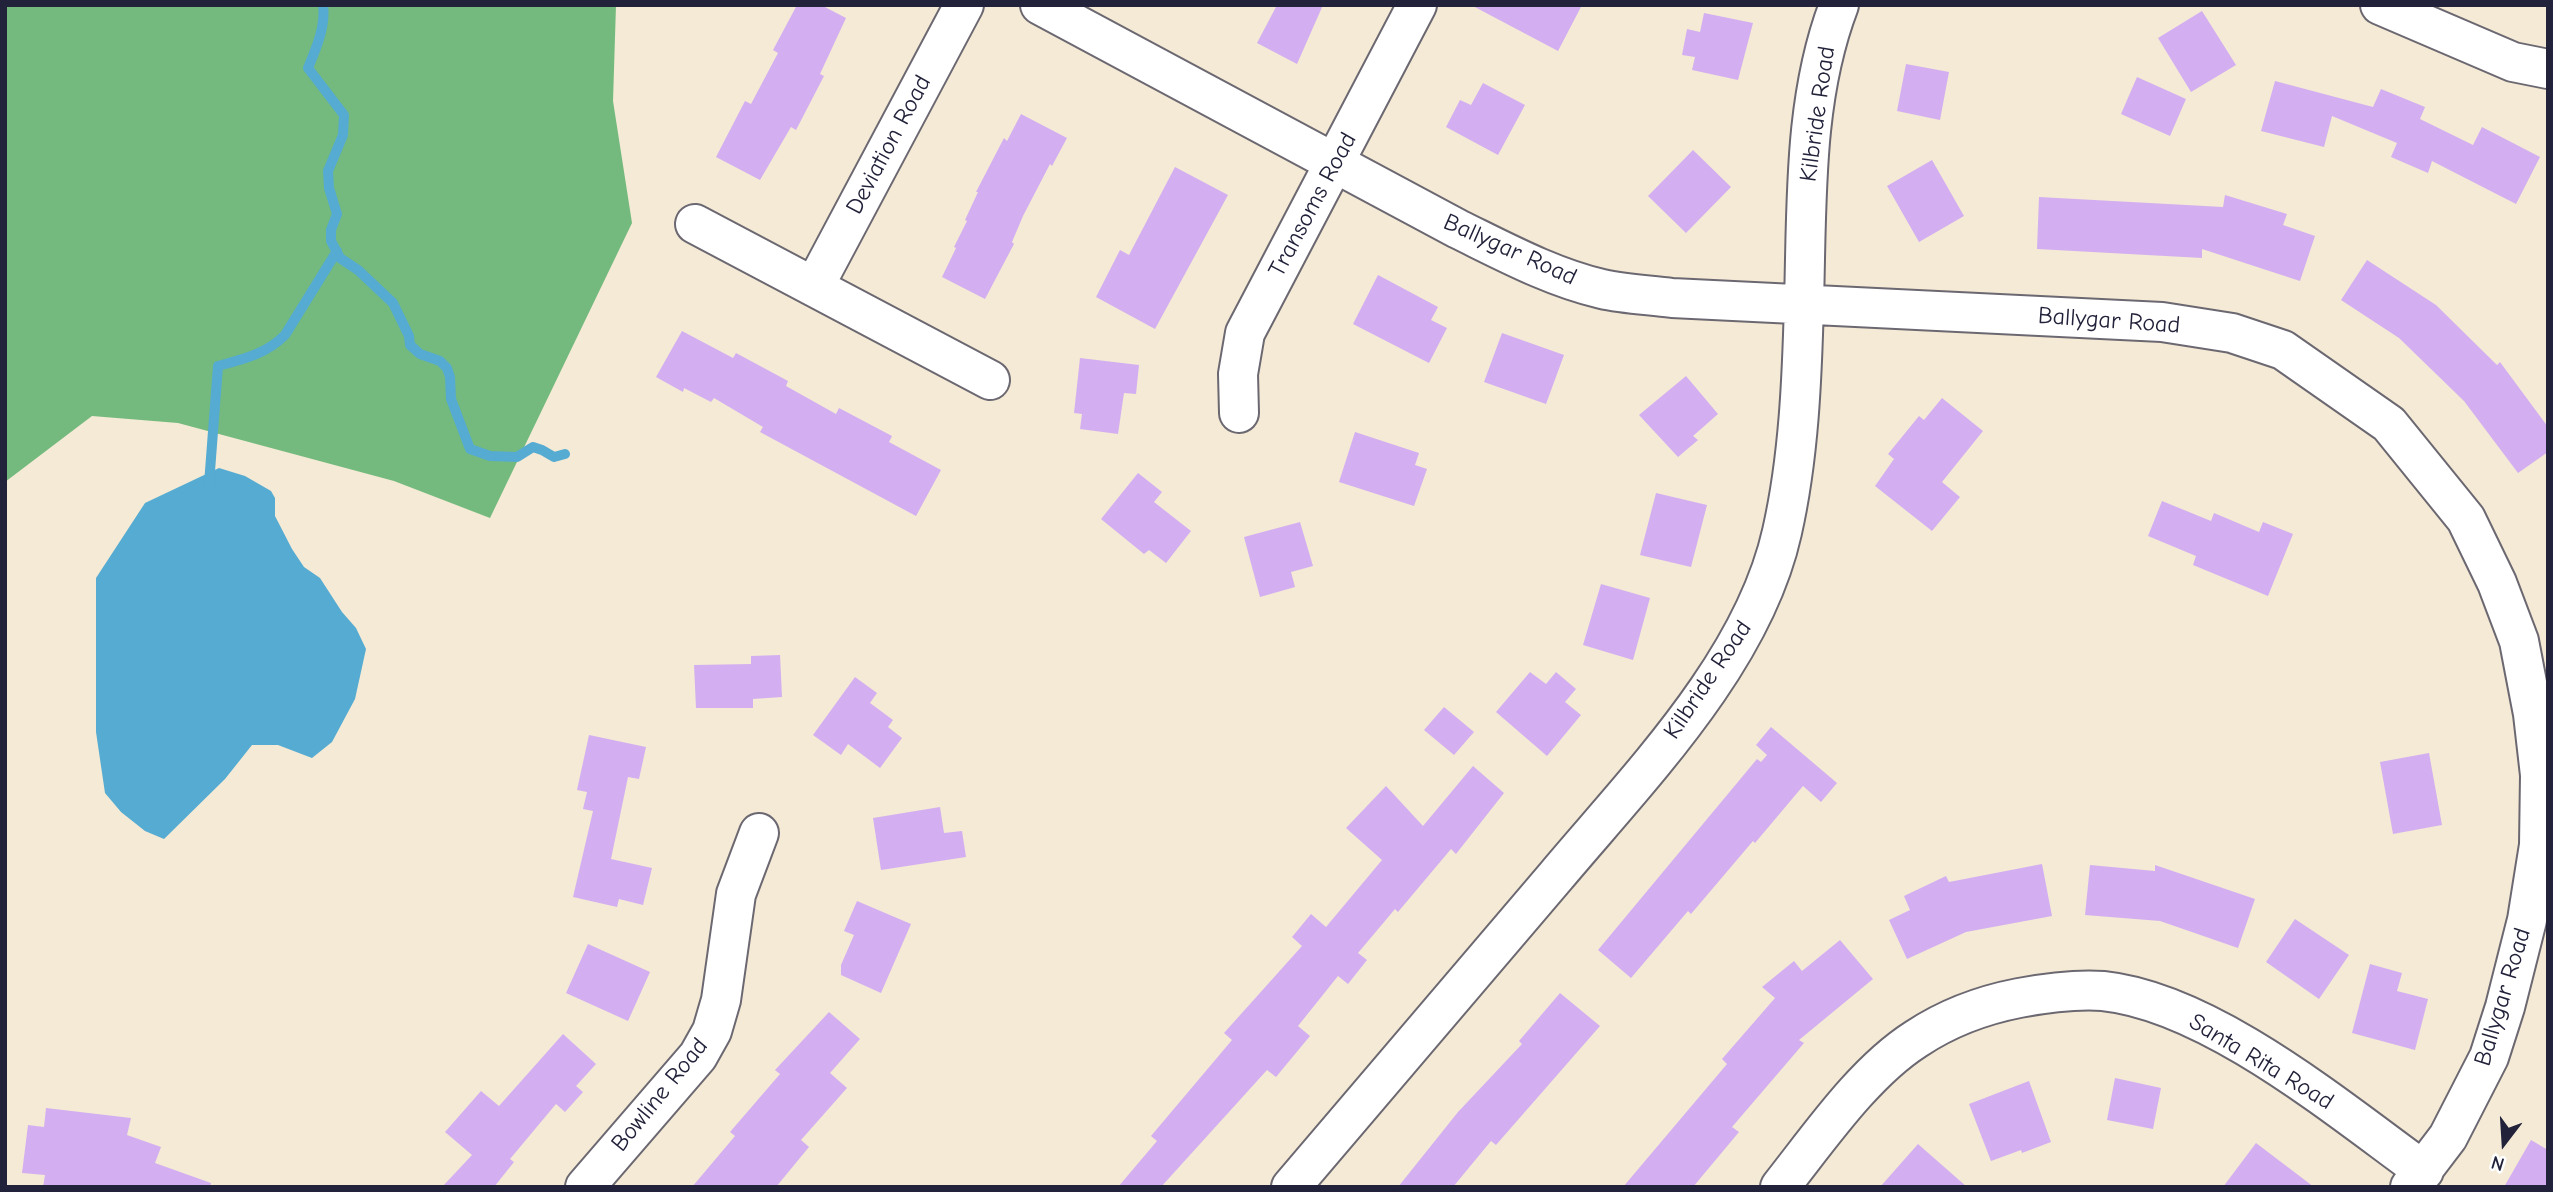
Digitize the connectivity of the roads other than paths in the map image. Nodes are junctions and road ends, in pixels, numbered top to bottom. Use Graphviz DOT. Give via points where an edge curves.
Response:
graph roads {
  1 [pos="964,5"];
  2 [pos="1040,5"];
  3 [pos="1418,5"];
  4 [pos="1839,5"];
  5 [pos="2380,5"];
  6 [pos="2548,69"];
  7 [pos="1336,161"];
  8 [pos="695,224"];
  9 [pos="815,285"];
  10 [pos="1804,304"];
  11 [pos="990,380"];
  12 [pos="1239,413"];
  13 [pos="759,834"];
  14 [pos="2417,1179"];
  15 [pos="585,1187"];
  16 [pos="1291,1187"];
  17 [pos="1780,1187"];
  1 -- 9 [label="street, Deviation Road"];
  2 -- 7 [label="street, Ballygar Road"];
  3 -- 7 [label="street, Transoms Road"];
  4 -- 10 [label="street, Kilbride Road" via="1818,75 1811,133"];
  5 -- 6 [label="street" via="2513,62"];
  7 -- 10 [label="street, Ballygar Road" via="1508,254 1569,279 1672,298"];
  7 -- 12 [label="street, Transoms Road" via="1245,333 1238,374"];
  8 -- 9 [label="street"];
  9 -- 11 [label="street"];
  10 -- 14 [label="street, Ballygar Road" via="2162,321 2244,337 2283,350 2389,424 2466,519 2519,641 2540,775 2539,845 2526,920 2489,1057 2448,1137"];
  10 -- 16 [label="street, Kilbride Road" via="1794,471 1782,536 1740,641 1677,732"];
  13 -- 15 [label="street, Bowline Road" via="736,894 721,1000 712,1031 698,1056"];
  14 -- 17 [label="street, Santa Rita Road" via="2266,1059 2202,1022 2155,1002 2103,991 2052,992 1998,1002 1915,1039 1872,1075"];
}
